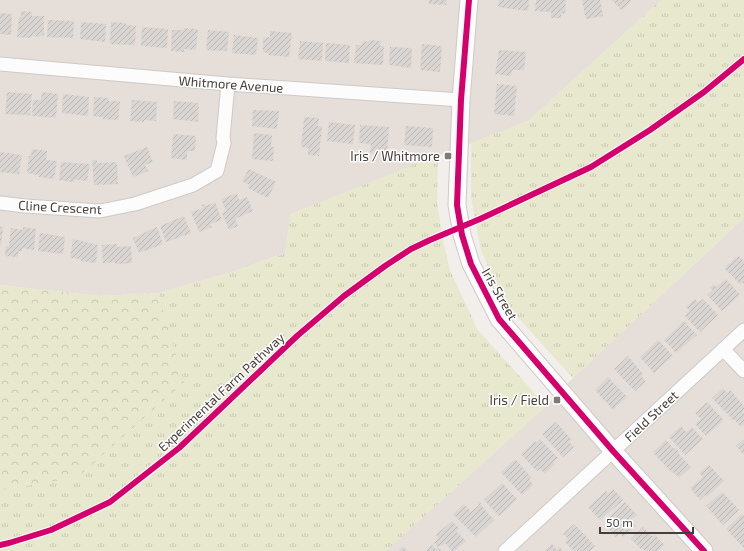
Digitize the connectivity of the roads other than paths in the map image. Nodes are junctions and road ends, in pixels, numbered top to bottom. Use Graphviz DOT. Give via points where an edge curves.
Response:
graph roads {
  1 [pos="469,0"];
  2 [pos="0,64"];
  3 [pos="228,84"];
  4 [pos="461,100"];
  5 [pos="0,202"];
  6 [pos="744,330"];
  7 [pos="723,349"];
  8 [pos="744,371"];
  9 [pos="613,451"];
  10 [pos="505,551"];
  11 [pos="704,551"];
  1 -- 4 [label="street, Iris Street"];
  2 -- 3 [label="street, Whitmore Avenue"];
  3 -- 4 [label="street, Whitmore Avenue"];
  3 -- 5 [label="street, Cline Crescent" via="224,143 217,172 192,185 135,204 100,211"];
  4 -- 9 [label="street, Iris Street" via="457,204 462,235 471,264 499,319"];
  6 -- 7 [label="street, Field Street"];
  7 -- 8 [label="street"];
  7 -- 9 [label="street, Field Street"];
  9 -- 10 [label="street, Field Street"];
  9 -- 11 [label="street, Iris Street"];
}
